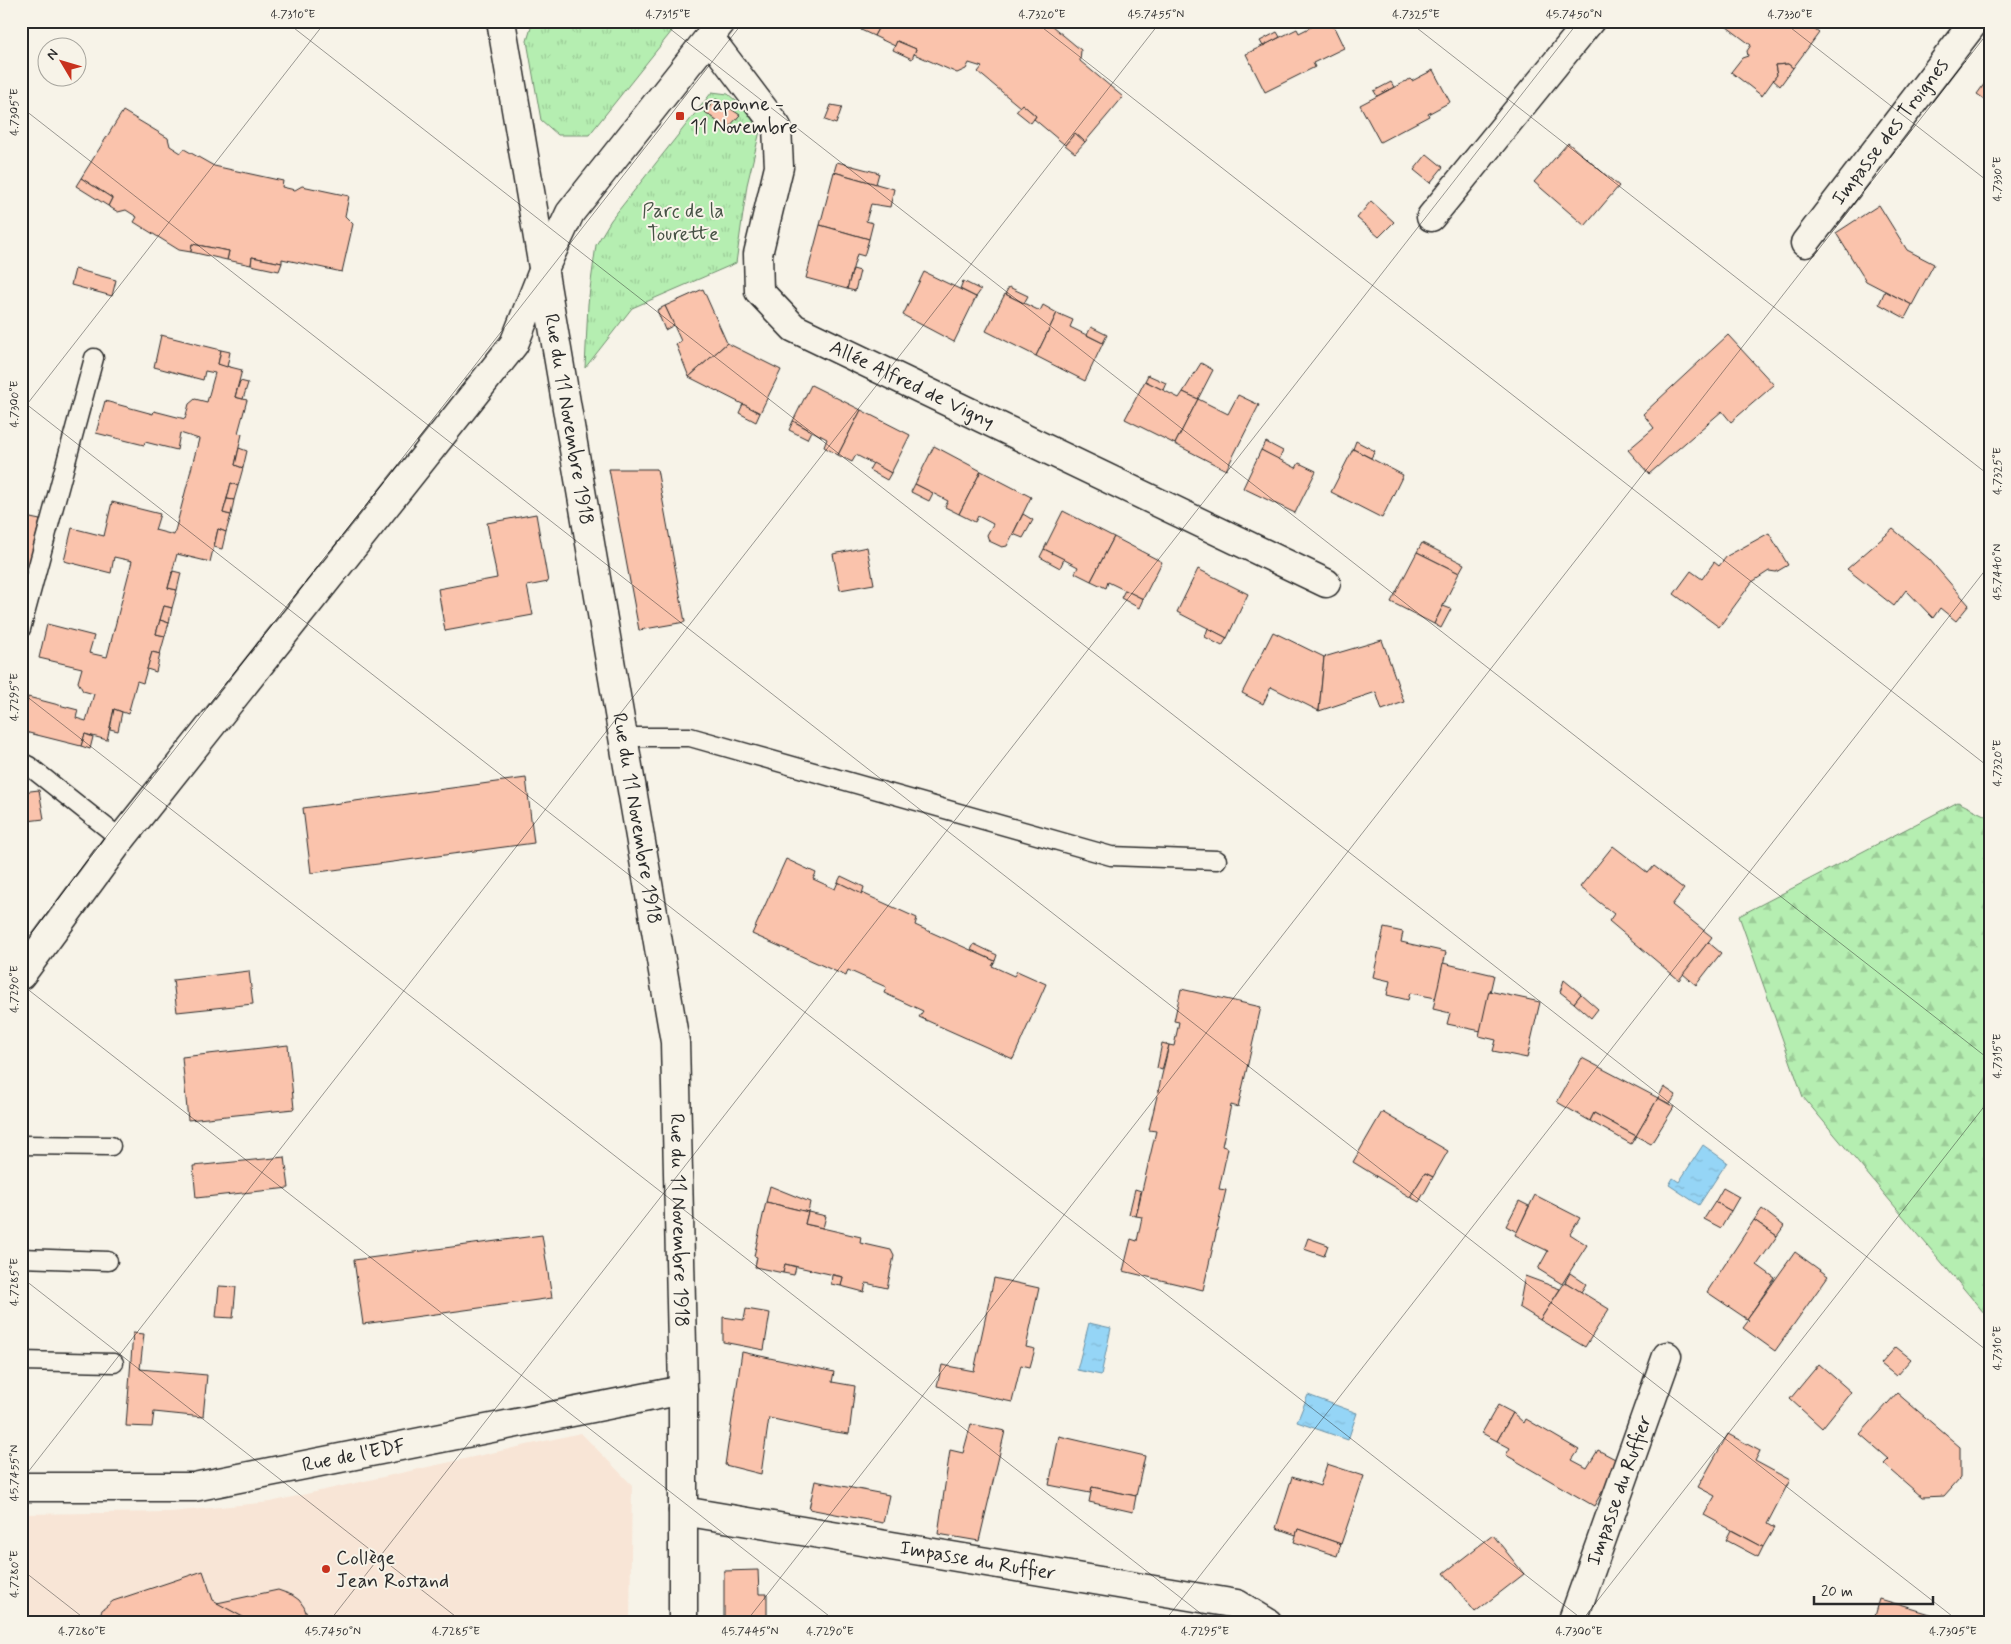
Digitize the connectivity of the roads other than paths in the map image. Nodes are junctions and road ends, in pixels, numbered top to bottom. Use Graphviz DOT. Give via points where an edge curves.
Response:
graph roads {
  1 [pos="501,21"];
  2 [pos="1590,21"];
  3 [pos="1975,21"];
  4 [pos="716,29"];
  5 [pos="1431,217"];
  6 [pos="1805,243"];
  7 [pos="543,271"];
  8 [pos="94,358"];
  9 [pos="1326,583"];
  10 [pos="21,629"];
  11 [pos="622,737"];
  12 [pos="21,762"];
  13 [pos="122,839"];
  14 [pos="1217,860"];
  15 [pos="21,975"];
  16 [pos="21,1145"];
  17 [pos="111,1146"];
  18 [pos="21,1258"];
  19 [pos="108,1261"];
  20 [pos="1667,1356"];
  21 [pos="21,1361"];
  22 [pos="114,1364"];
  23 [pos="683,1390"];
  24 [pos="21,1487"];
  25 [pos="683,1511"];
  26 [pos="683,1623"];
  27 [pos="1268,1623"];
  28 [pos="1572,1623"];
  1 -- 7 [label="street, Rue du 11 Novembre 1918"];
  2 -- 5 [label="street"];
  3 -- 6 [label="street, Impasse des Troignes"];
  4 -- 7 [label="street" via="570,213"];
  4 -- 9 [label="street, Allée Alfred de Vigny" via="777,128 779,167 758,254 759,291 794,328"];
  7 -- 11 [label="street, Rue du 11 Novembre 1918"];
  7 -- 13 [label="street" via="514,344"];
  8 -- 10 [label="lane"];
  11 -- 14 [label="lane" via="690,737 1111,856"];
  11 -- 23 [label="street, Rue du 11 Novembre 1918" via="675,1042"];
  12 -- 13 [label="lane"];
  13 -- 15 [label="street"];
  16 -- 17 [label="lane"];
  18 -- 19 [label="lane"];
  20 -- 28 [label="street, Impasse du Ruffier"];
  21 -- 22 [label="lane"];
  23 -- 24 [label="street, Rue de l'EDF" via="194,1487"];
  23 -- 25 [label="street, Rue du 11 Novembre 1918"];
  25 -- 26 [label="street, Rue du 11 Novembre 1918"];
  25 -- 27 [label="street, Impasse du Ruffier" via="1238,1604"];
}
